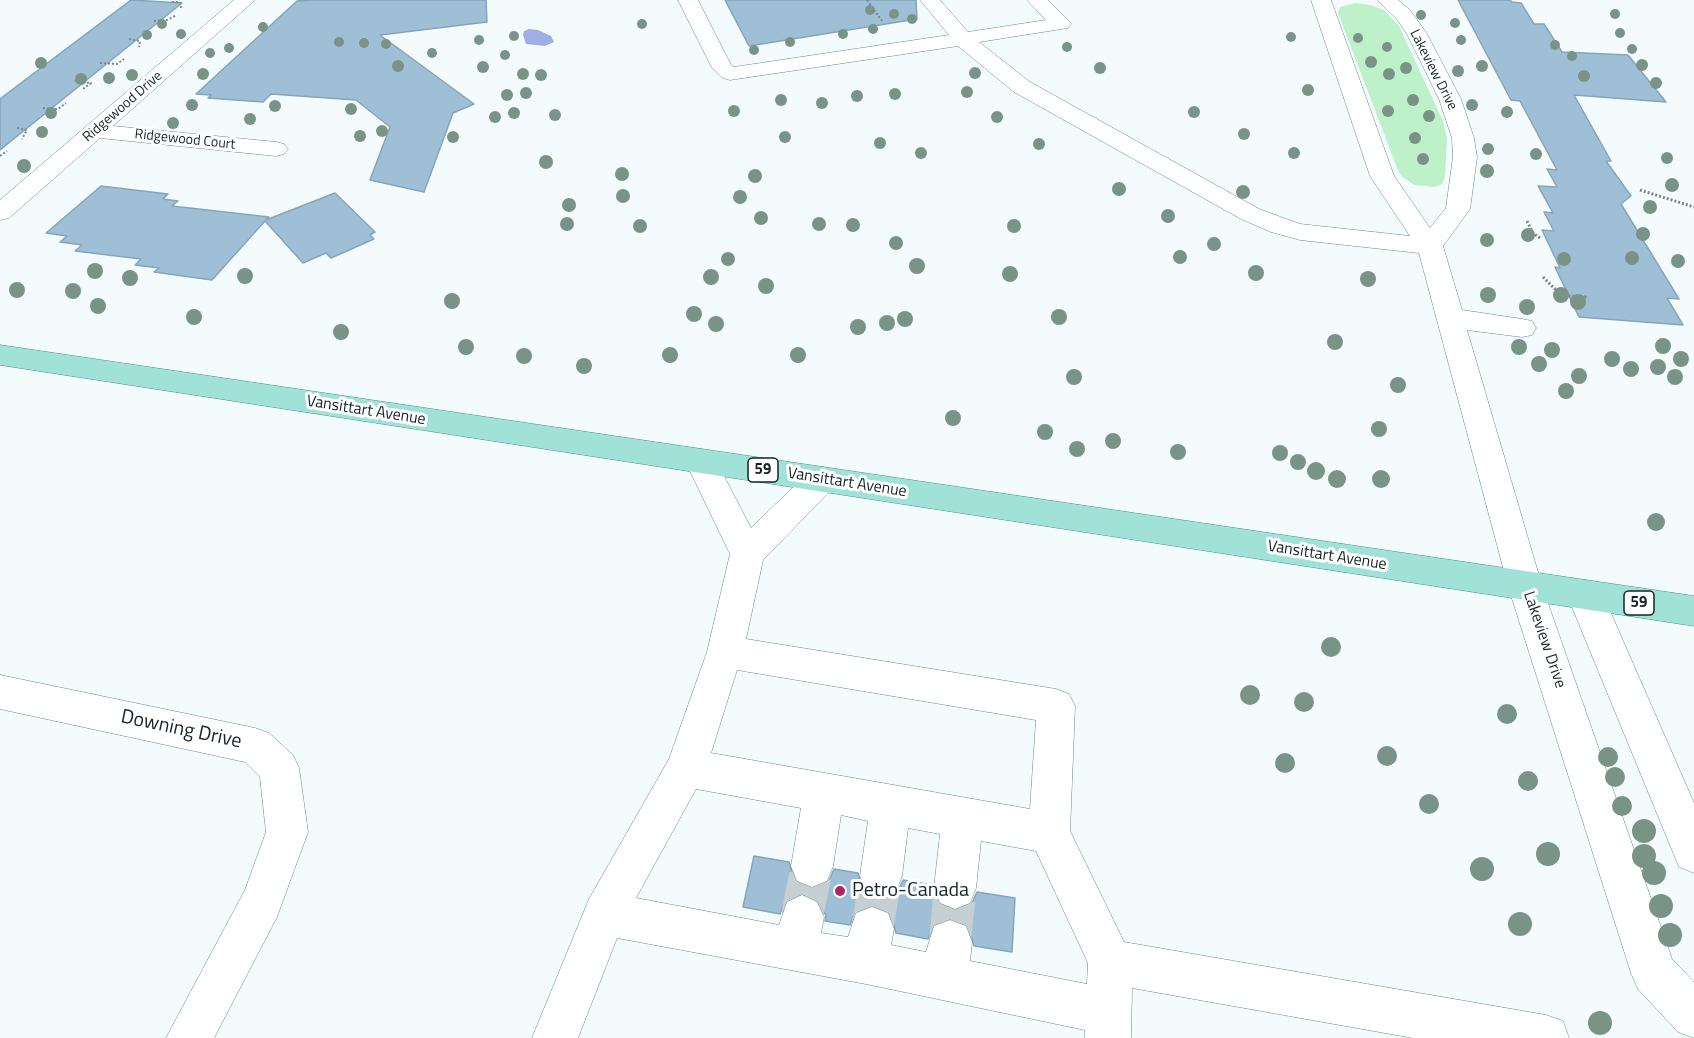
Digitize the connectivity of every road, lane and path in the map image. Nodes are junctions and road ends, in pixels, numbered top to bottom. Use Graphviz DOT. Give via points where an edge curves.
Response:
graph roads {
  1 [pos="245,0"];
  2 [pos="688,0"];
  3 [pos="930,0"];
  4 [pos="1037,0"];
  5 [pos="1321,0"];
  6 [pos="1387,0"];
  7 [pos="172,2"];
  8 [pos="181,8"];
  9 [pos="175,16"];
  10 [pos="154,21"];
  11 [pos="129,39"];
  12 [pos="964,40"];
  13 [pos="139,47"];
  14 [pos="124,59"];
  15 [pos="100,63"];
  16 [pos="75,81"];
  17 [pos="83,89"];
  18 [pos="66,103"];
  19 [pos="43,108"];
  20 [pos="17,128"];
  21 [pos="95,131"];
  22 [pos="22,139"];
  23 [pos="276,149"];
  24 [pos="7,151"];
  25 [pos="0,156"];
  26 [pos="1640,190"];
  27 [pos="1694,207"];
  28 [pos="0,213"];
  29 [pos="1527,221"];
  30 [pos="1540,238"];
  31 [pos="1430,246"];
  32 [pos="1543,277"];
  33 [pos="1588,297"];
  34 [pos="1450,318"];
  35 [pos="1522,328"];
  36 [pos="0,355"];
  37 [pos="701,461"];
  38 [pos="822,479"];
  39 [pos="747,554"];
  40 [pos="1525,586"];
  41 [pos="1585,595"];
  42 [pos="1694,611"];
  43 [pos="725,652"];
  44 [pos="0,692"];
  45 [pos="686,768"];
  46 [pos="824,793"];
  47 [pos="891,805"];
  48 [pos="962,818"];
  49 [pos="1048,833"];
  50 [pos="1694,852"];
  51 [pos="812,866"];
  52 [pos="880,876"];
  53 [pos="955,888"];
  54 [pos="604,914"];
  55 [pos="1110,962"];
  56 [pos="1694,1016"];
  57 [pos="1108,1025"];
  58 [pos="189,1038"];
  59 [pos="555,1038"];
  60 [pos="1546,1038"];
  1 -- 21 [label="street, Ridgewood Drive"];
  2 -- 12 [label="street" via="722,68 730,74"];
  3 -- 12 [label="street"];
  4 -- 12 [label="street" via="1061,24"];
  5 -- 31 [label="street, Lakeview Drive" via="1382,176"];
  6 -- 31 [label="street, Lakeview Drive" via="1417,34 1454,109 1462,138 1465,157 1458,209"];
  7 -- 8 [label="path" via="180,3"];
  9 -- 10 [label="path"];
  11 -- 13 [label="path" via="140,41"];
  12 -- 31 [label="street" via="1036,96 1250,214 1300,232"];
  14 -- 15 [label="path" via="117,64"];
  16 -- 17 [label="path" via="91,83"];
  18 -- 19 [label="path" via="58,109"];
  20 -- 22 [label="path" via="27,130"];
  21 -- 23 [label="street, Ridgewood Court"];
  21 -- 28 [label="street, Ridgewood Drive"];
  24 -- 25 [label="path"];
  26 -- 27 [label="path"];
  29 -- 30 [label="path"];
  31 -- 34 [label="street, Lakeview Drive"];
  32 -- 33 [label="path" via="1569,296"];
  34 -- 35 [label="street"];
  34 -- 40 [label="street, Lakeview Drive"];
  36 -- 37 [label="main road, Vansittart Avenue / 59"];
  37 -- 38 [label="main road, Vansittart Avenue / 59"];
  37 -- 39 [label="street"];
  38 -- 39 [label="street"];
  38 -- 40 [label="main road, Vansittart Avenue / 59"];
  39 -- 43 [label="street"];
  40 -- 41 [label="main road, Vansittart Avenue / 59"];
  40 -- 56 [label="street, Lakeview Drive" via="1654,973"];
  41 -- 42 [label="main road, Vansittart Avenue / 59"];
  41 -- 50 [label="street"];
  43 -- 45 [label="street"];
  43 -- 49 [label="street" via="1056,706"];
  44 -- 58 [label="street, Downing Drive" via="255,746 279,768 287,832 262,902"];
  45 -- 46 [label="street"];
  45 -- 54 [label="street"];
  46 -- 47 [label="street"];
  46 -- 51 [label="street"];
  47 -- 48 [label="street"];
  47 -- 52 [label="street"];
  48 -- 49 [label="street"];
  48 -- 53 [label="street"];
  49 -- 55 [label="street"];
  54 -- 57 [label="street" via="799,934 947,960"];
  54 -- 59 [label="street"];
  55 -- 57 [label="street"];
  55 -- 60 [label="street"];
}
